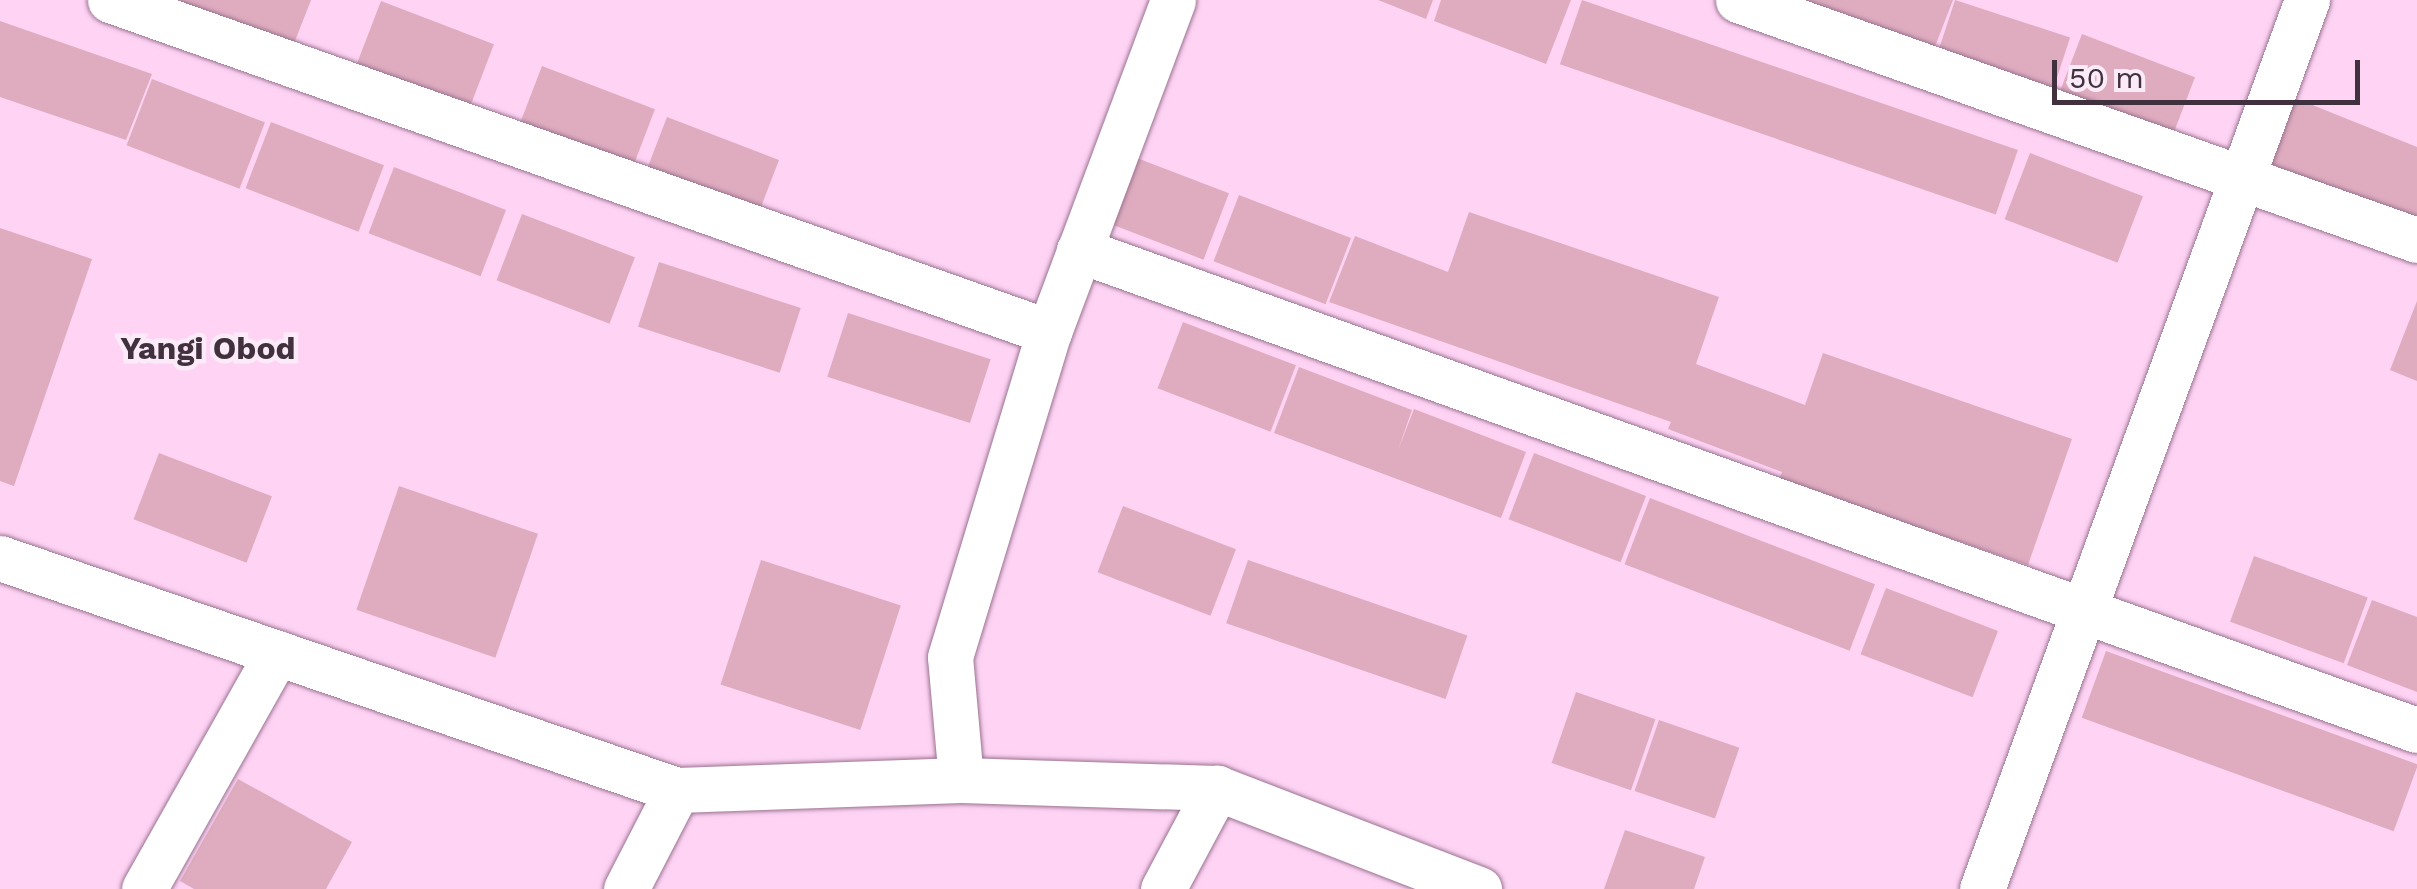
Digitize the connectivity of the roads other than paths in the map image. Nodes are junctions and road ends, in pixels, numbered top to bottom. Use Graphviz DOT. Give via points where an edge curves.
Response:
graph roads {
  1 [pos="110,0"];
  2 [pos="1173,0"];
  3 [pos="1738,0"];
  4 [pos="2307,0"];
  5 [pos="2248,179"];
  6 [pos="2417,240"];
  7 [pos="1079,250"];
  8 [pos="1049,332"];
  9 [pos="0,558"];
  10 [pos="2080,608"];
  11 [pos="277,653"];
  12 [pos="2417,730"];
  13 [pos="960,780"];
  14 [pos="1216,788"];
  15 [pos="677,790"];
  16 [pos="144,889"];
  17 [pos="626,889"];
  18 [pos="1163,889"];
  19 [pos="1479,889"];
  20 [pos="1982,889"];
  1 -- 8 [label="street"];
  2 -- 7 [label="street"];
  3 -- 5 [label="street"];
  4 -- 5 [label="street"];
  5 -- 6 [label="street"];
  5 -- 10 [label="street"];
  7 -- 8 [label="street"];
  7 -- 10 [label="street"];
  8 -- 13 [label="street" via="950,657"];
  9 -- 11 [label="street"];
  10 -- 12 [label="street"];
  10 -- 20 [label="street"];
  11 -- 15 [label="street"];
  11 -- 16 [label="street"];
  13 -- 14 [label="street"];
  13 -- 15 [label="street"];
  14 -- 18 [label="street"];
  14 -- 19 [label="street"];
  15 -- 17 [label="street"];
}
